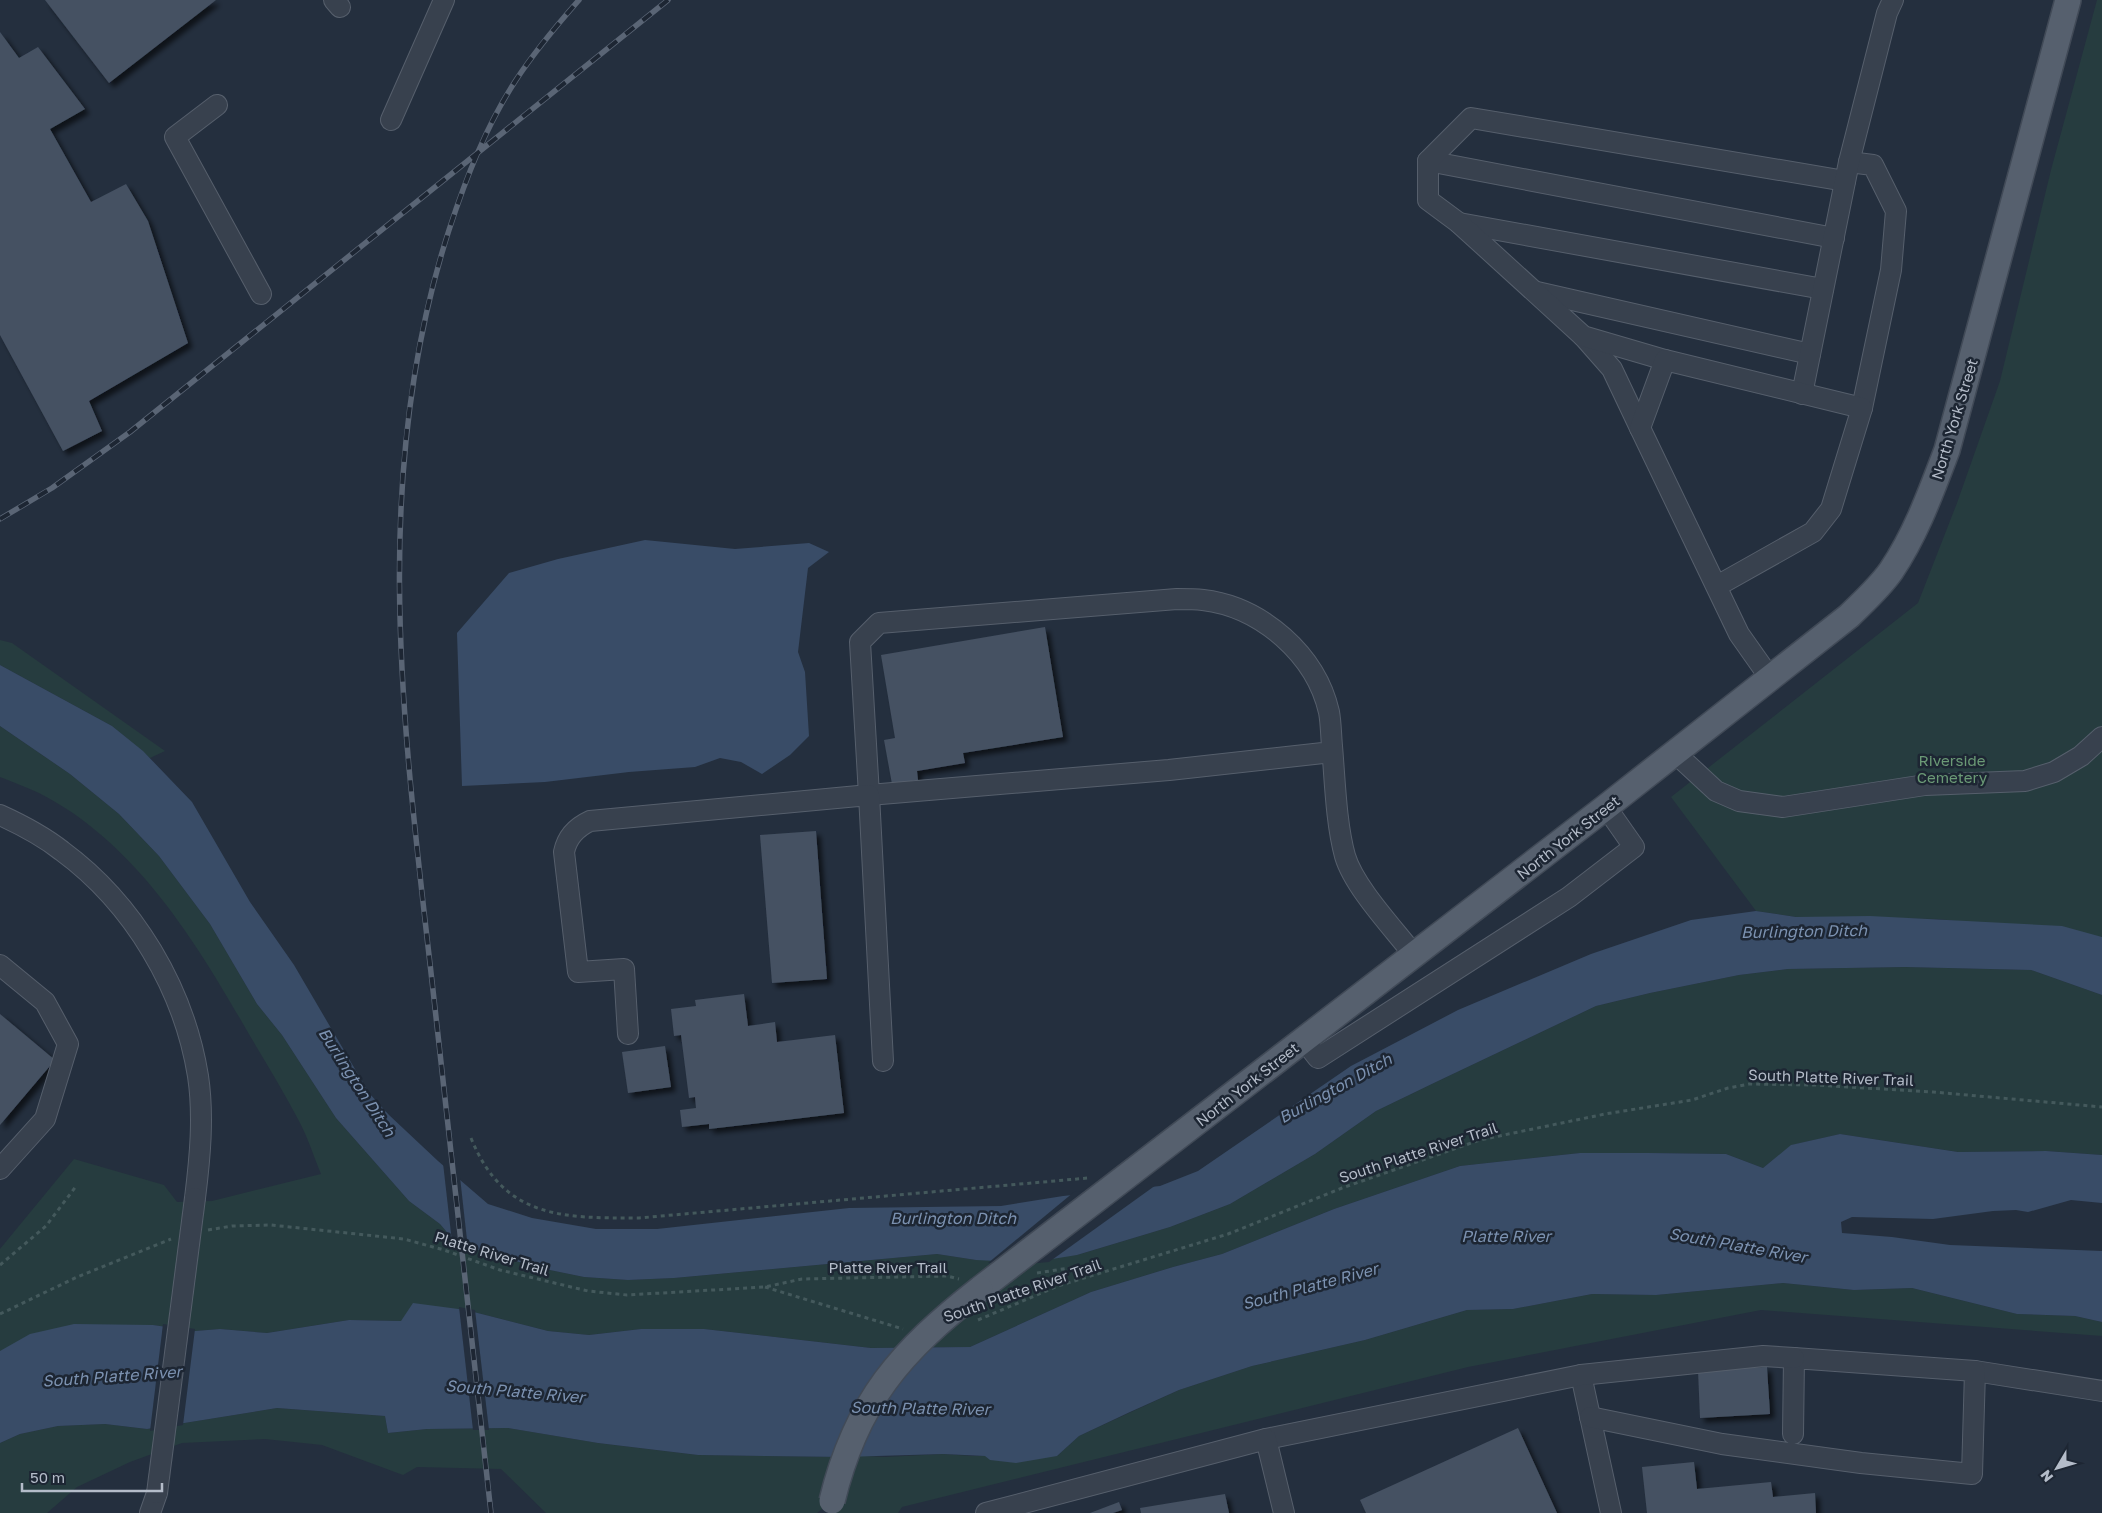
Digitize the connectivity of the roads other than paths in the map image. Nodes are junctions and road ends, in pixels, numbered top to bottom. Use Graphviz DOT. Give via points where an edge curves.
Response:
graph roads {
  1 [pos="444,0"];
  2 [pos="1893,0"];
  3 [pos="2068,0"];
  4 [pos="217,105"];
  5 [pos="391,120"];
  6 [pos="1428,161"];
  7 [pos="1847,172"];
  8 [pos="1459,223"];
  9 [pos="1834,238"];
  10 [pos="1824,289"];
  11 [pos="1535,291"];
  12 [pos="261,294"];
  13 [pos="1584,336"];
  14 [pos="1810,354"];
  15 [pos="1665,360"];
  16 [pos="1802,394"];
  17 [pos="1862,408"];
  18 [pos="1640,428"];
  19 [pos="1717,586"];
  20 [pos="1770,678"];
  21 [pos="2102,737"];
  22 [pos="1332,752"];
  23 [pos="1675,753"];
  24 [pos="869,795"];
  25 [pos="1606,807"];
  26 [pos="0,815"];
  27 [pos="1414,955"];
  28 [pos="0,965"];
  29 [pos="628,1034"];
  30 [pos="1304,1040"];
  31 [pos="883,1061"];
  32 [pos="0,1170"];
  33 [pos="1794,1358"];
  34 [pos="1975,1371"];
  35 [pos="1581,1375"];
  36 [pos="2102,1391"];
  37 [pos="1590,1416"];
  38 [pos="1792,1434"];
  39 [pos="1266,1439"];
  40 [pos="828,1509"];
  41 [pos="150,1513"];
  42 [pos="986,1513"];
  43 [pos="1284,1513"];
  44 [pos="1611,1513"];
  1 -- 5 [label="lane"];
  2 -- 7 [label="lane"];
  3 -- 20 [label="main road, North York Street" via="1948,450 1925,508 1905,548 1878,587 1848,616"];
  4 -- 12 [label="lane" via="175,137"];
  6 -- 7 [label="lane" via="1471,118"];
  6 -- 8 [label="lane" via="1428,200"];
  6 -- 9 [label="lane"];
  7 -- 9 [label="lane"];
  7 -- 17 [label="lane" via="1872,166 1896,211 1891,270"];
  8 -- 10 [label="lane"];
  8 -- 11 [label="lane"];
  9 -- 10 [label="lane"];
  10 -- 14 [label="lane"];
  11 -- 13 [label="lane"];
  11 -- 14 [label="lane"];
  13 -- 15 [label="lane"];
  13 -- 18 [label="lane" via="1612,369"];
  14 -- 16 [label="lane"];
  15 -- 16 [label="lane"];
  15 -- 18 [label="lane"];
  16 -- 17 [label="lane"];
  17 -- 19 [label="lane" via="1831,509 1812,532"];
  18 -- 19 [label="lane"];
  19 -- 20 [label="lane" via="1739,634"];
  20 -- 23 [label="main road, North York Street"];
  21 -- 23 [label="lane" via="2081,756 2054,772 2025,781 1925,785 1783,807 1739,801 1716,791"];
  22 -- 24 [label="lane" via="1169,770"];
  22 -- 24 [label="lane" via="1329,713 1307,664 1275,629 1228,605 1177,599 879,623 860,642"];
  22 -- 27 [label="lane" via="1346,858 1369,897"];
  23 -- 25 [label="main road, North York Street"];
  24 -- 29 [label="lane" via="590,821 580,826 566,843 564,852 578,972 622,960"];
  24 -- 31 [label="lane"];
  25 -- 27 [label="main road, North York Street"];
  25 -- 30 [label="lane" via="1634,847 1570,897 1318,1058"];
  26 -- 41 [label="lane, bridge" via="32,830 63,851 97,880 128,914 172,989 187,1028 198,1077 201,1118 196,1198 157,1493"];
  27 -- 30 [label="main road, North York Street"];
  28 -- 32 [label="lane" via="45,1002 68,1044 45,1119"];
  30 -- 40 [label="main road, North York Street, bridge" via="1115,1184 1023,1268 971,1284 886,1378 850,1443"];
  33 -- 34 [label="lane"];
  33 -- 35 [label="lane" via="1763,1356"];
  33 -- 38 [label="lane"];
  34 -- 36 [label="lane"];
  34 -- 37 [label="lane" via="1972,1474 1722,1444"];
  35 -- 37 [label="lane"];
  35 -- 39 [label="lane"];
  37 -- 44 [label="lane"];
  39 -- 42 [label="lane"];
  39 -- 43 [label="lane"];
}
